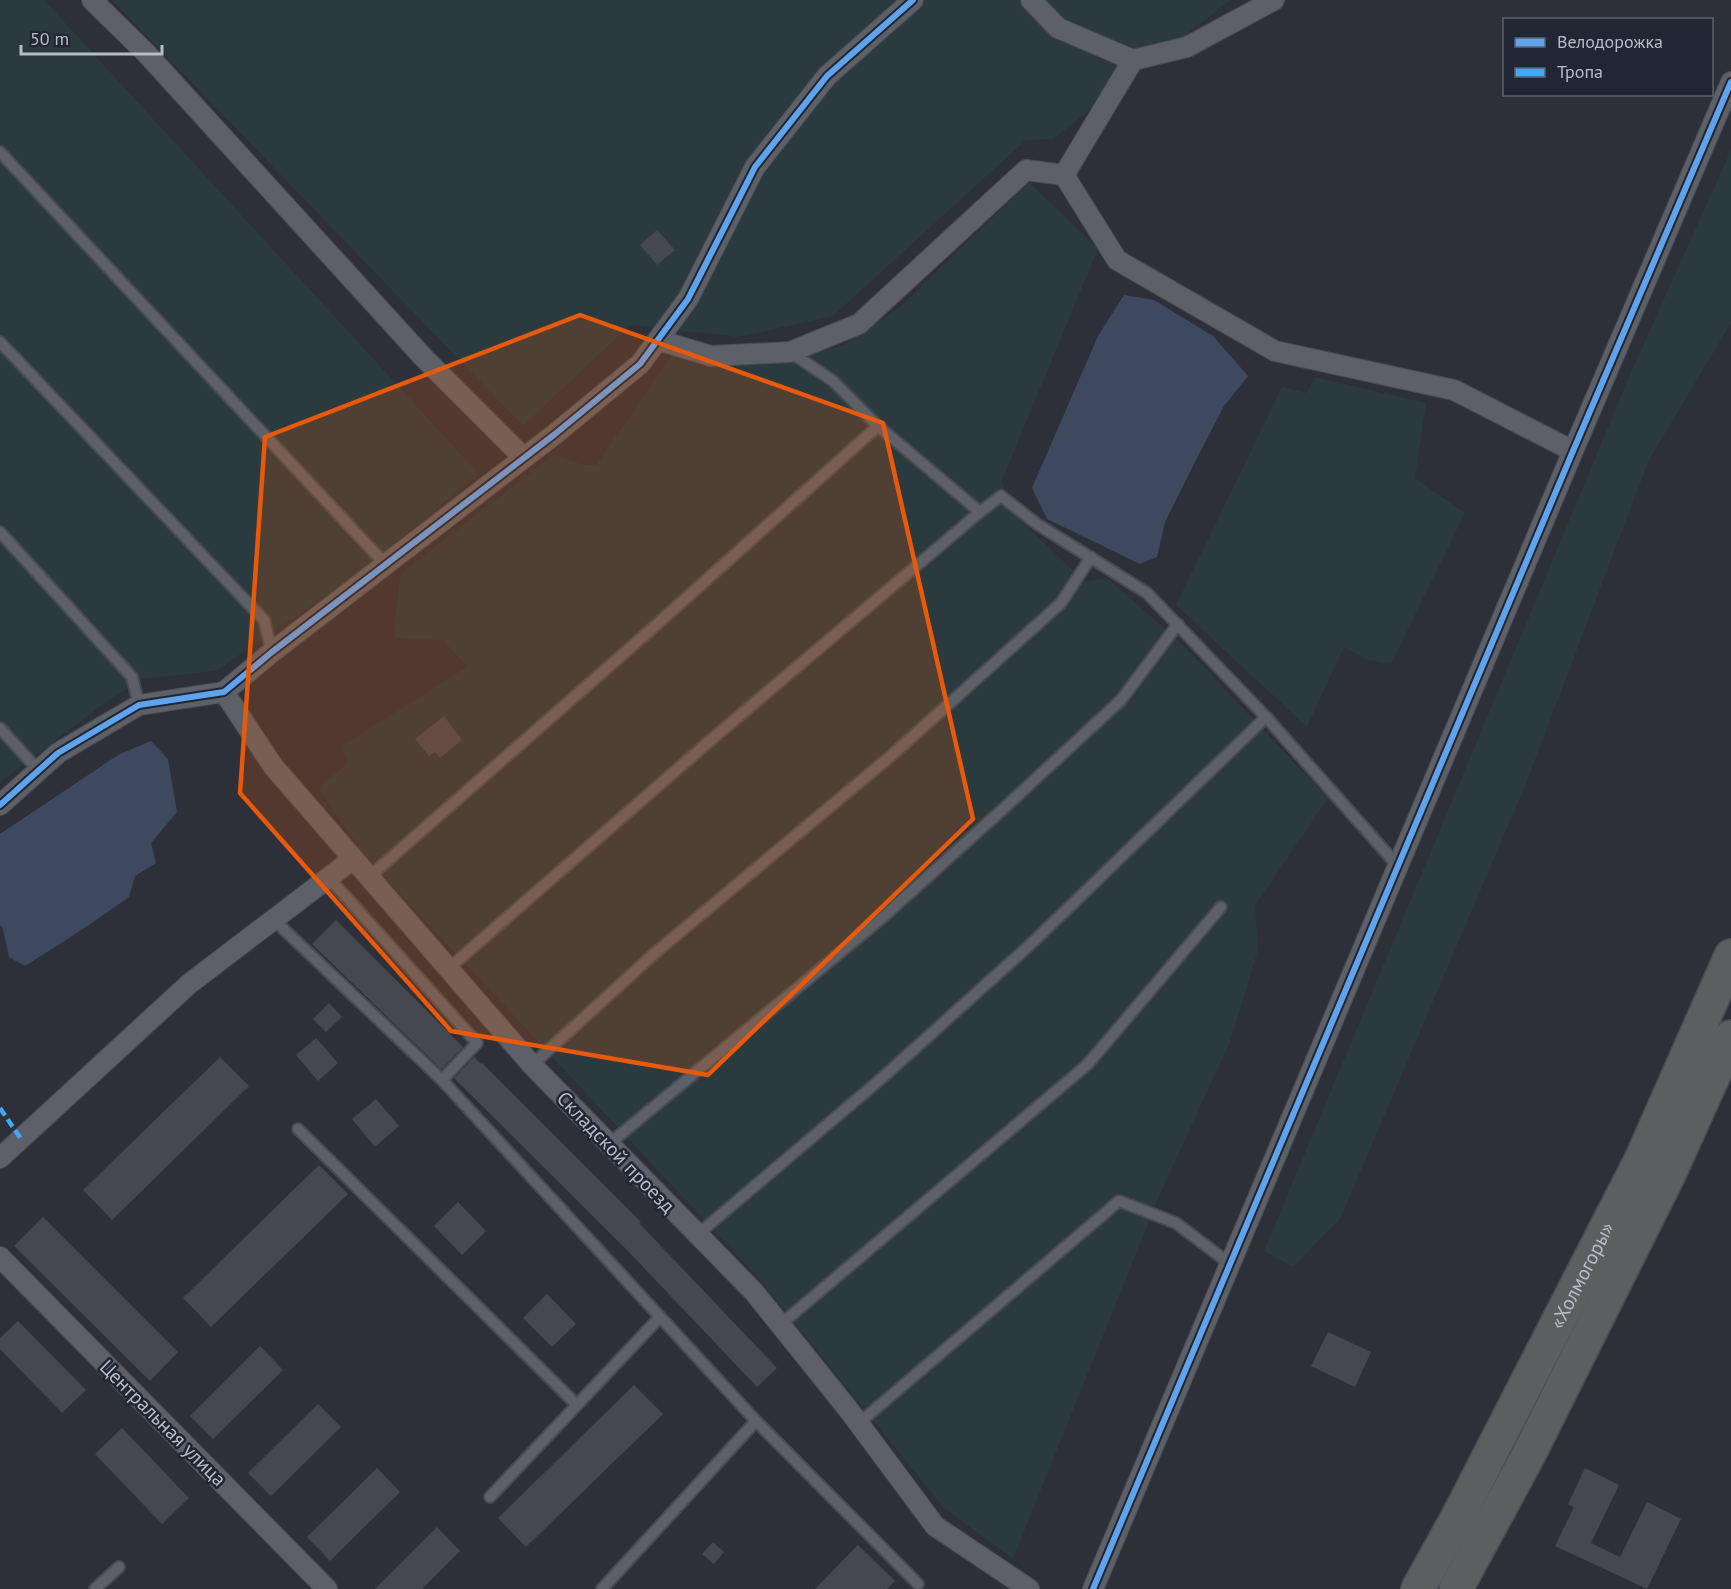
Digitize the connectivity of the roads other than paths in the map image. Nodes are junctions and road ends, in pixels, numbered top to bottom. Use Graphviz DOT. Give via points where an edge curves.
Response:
graph roads {
  1 [pos="93,0"];
  2 [pos="913,0"];
  3 [pos="1030,0"];
  4 [pos="1274,0"];
  5 [pos="1133,60"];
  6 [pos="1731,82"];
  7 [pos="0,152"];
  8 [pos="1064,175"];
  9 [pos="658,340"];
  10 [pos="0,342"];
  11 [pos="790,352"];
  12 [pos="878,426"];
  13 [pos="1573,451"];
  14 [pos="524,458"];
  15 [pos="980,512"];
  16 [pos="0,532"];
  17 [pos="1091,557"];
  18 [pos="386,565"];
  19 [pos="1178,624"];
  20 [pos="272,652"];
  21 [pos="224,692"];
  22 [pos="140,705"];
  23 [pos="1266,717"];
  24 [pos="0,728"];
  25 [pos="38,770"];
  26 [pos="0,805"];
  27 [pos="353,859"];
  28 [pos="1398,866"];
  29 [pos="369,877"];
  30 [pos="329,878"];
  31 [pos="1221,907"];
  32 [pos="274,920"];
  33 [pos="1731,956"];
  34 [pos="448,969"];
  35 [pos="1731,1037"];
  36 [pos="532,1065"];
  37 [pos="442,1080"];
  38 [pos="298,1129"];
  39 [pos="609,1144"];
  40 [pos="0,1158"];
  41 [pos="697,1234"];
  42 [pos="0,1257"];
  43 [pos="1230,1264"];
  44 [pos="660,1317"];
  45 [pos="780,1325"];
  46 [pos="577,1405"];
  47 [pos="756,1421"];
  48 [pos="859,1423"];
  49 [pos="490,1497"];
  50 [pos="119,1567"];
  51 [pos="918,1584"];
  52 [pos="95,1589"];
  53 [pos="327,1589"];
  54 [pos="602,1589"];
  55 [pos="1029,1589"];
  56 [pos="1093,1589"];
  57 [pos="1418,1589"];
  58 [pos="1456,1589"];
  1 -- 14 [label="street" via="155,62 423,357"];
  2 -- 9 [label="street" via="827,76 755,167 688,299"];
  3 -- 5 [label="street" via="1058,28"];
  4 -- 5 [label="street" via="1187,47"];
  5 -- 8 [label="street"];
  6 -- 13 [label="street"];
  7 -- 18 [label="lane"];
  8 -- 11 [label="street" via="1026,170 859,324"];
  8 -- 13 [label="street" via="1118,260 1275,351 1454,390"];
  9 -- 11 [label="street" via="711,356"];
  9 -- 14 [label="street" via="640,364"];
  10 -- 20 [label="lane" via="264,620"];
  11 -- 12 [label="lane" via="833,381"];
  12 -- 15 [label="lane"];
  12 -- 29 [label="lane"];
  13 -- 28 [label="street"];
  14 -- 18 [label="street"];
  15 -- 17 [label="lane" via="1001,496"];
  15 -- 34 [label="lane"];
  16 -- 22 [label="lane" via="132,676"];
  17 -- 19 [label="lane" via="1148,593"];
  17 -- 36 [label="lane" via="1061,603 892,755 655,953"];
  18 -- 20 [label="street"];
  19 -- 23 [label="lane"];
  19 -- 39 [label="lane" via="1121,700 1002,810 883,917"];
  20 -- 21 [label="street"];
  21 -- 22 [label="street"];
  21 -- 27 [label="street, Складской проезд" via="273,766"];
  22 -- 25 [label="street" via="58,753"];
  23 -- 28 [label="lane"];
  23 -- 41 [label="lane" via="1032,943 882,1078"];
  24 -- 25 [label="lane"];
  25 -- 26 [label="street"];
  27 -- 29 [label="street, Складской проезд"];
  27 -- 30 [label="street"];
  28 -- 43 [label="street"];
  29 -- 34 [label="street, Складской проезд"];
  30 -- 32 [label="street"];
  30 -- 37 [label="lane" via="477,1043"];
  31 -- 45 [label="lane" via="1088,1064"];
  32 -- 37 [label="lane"];
  32 -- 40 [label="street" via="189,984"];
  33 -- 57 [label="highway, «Холмогоры»" via="1642,1158"];
  34 -- 36 [label="street, Складской проезд"];
  35 -- 58 [label="highway, «Холмогоры»" via="1668,1176 1562,1390"];
  36 -- 39 [label="street, Складской проезд"];
  37 -- 44 [label="lane"];
  38 -- 46 [label="lane"];
  39 -- 41 [label="street, Складской проезд"];
  41 -- 45 [label="street, Складской проезд" via="754,1292"];
  42 -- 53 [label="street, Центральная улица"];
  43 -- 48 [label="lane" via="1176,1223 1119,1201"];
  43 -- 56 [label="street"];
  44 -- 46 [label="lane"];
  44 -- 47 [label="lane"];
  45 -- 48 [label="street, Складской проезд"];
  46 -- 49 [label="lane"];
  47 -- 51 [label="lane"];
  47 -- 54 [label="lane"];
  48 -- 55 [label="street, Складской проезд" via="935,1526"];
  50 -- 52 [label="lane"];
}
